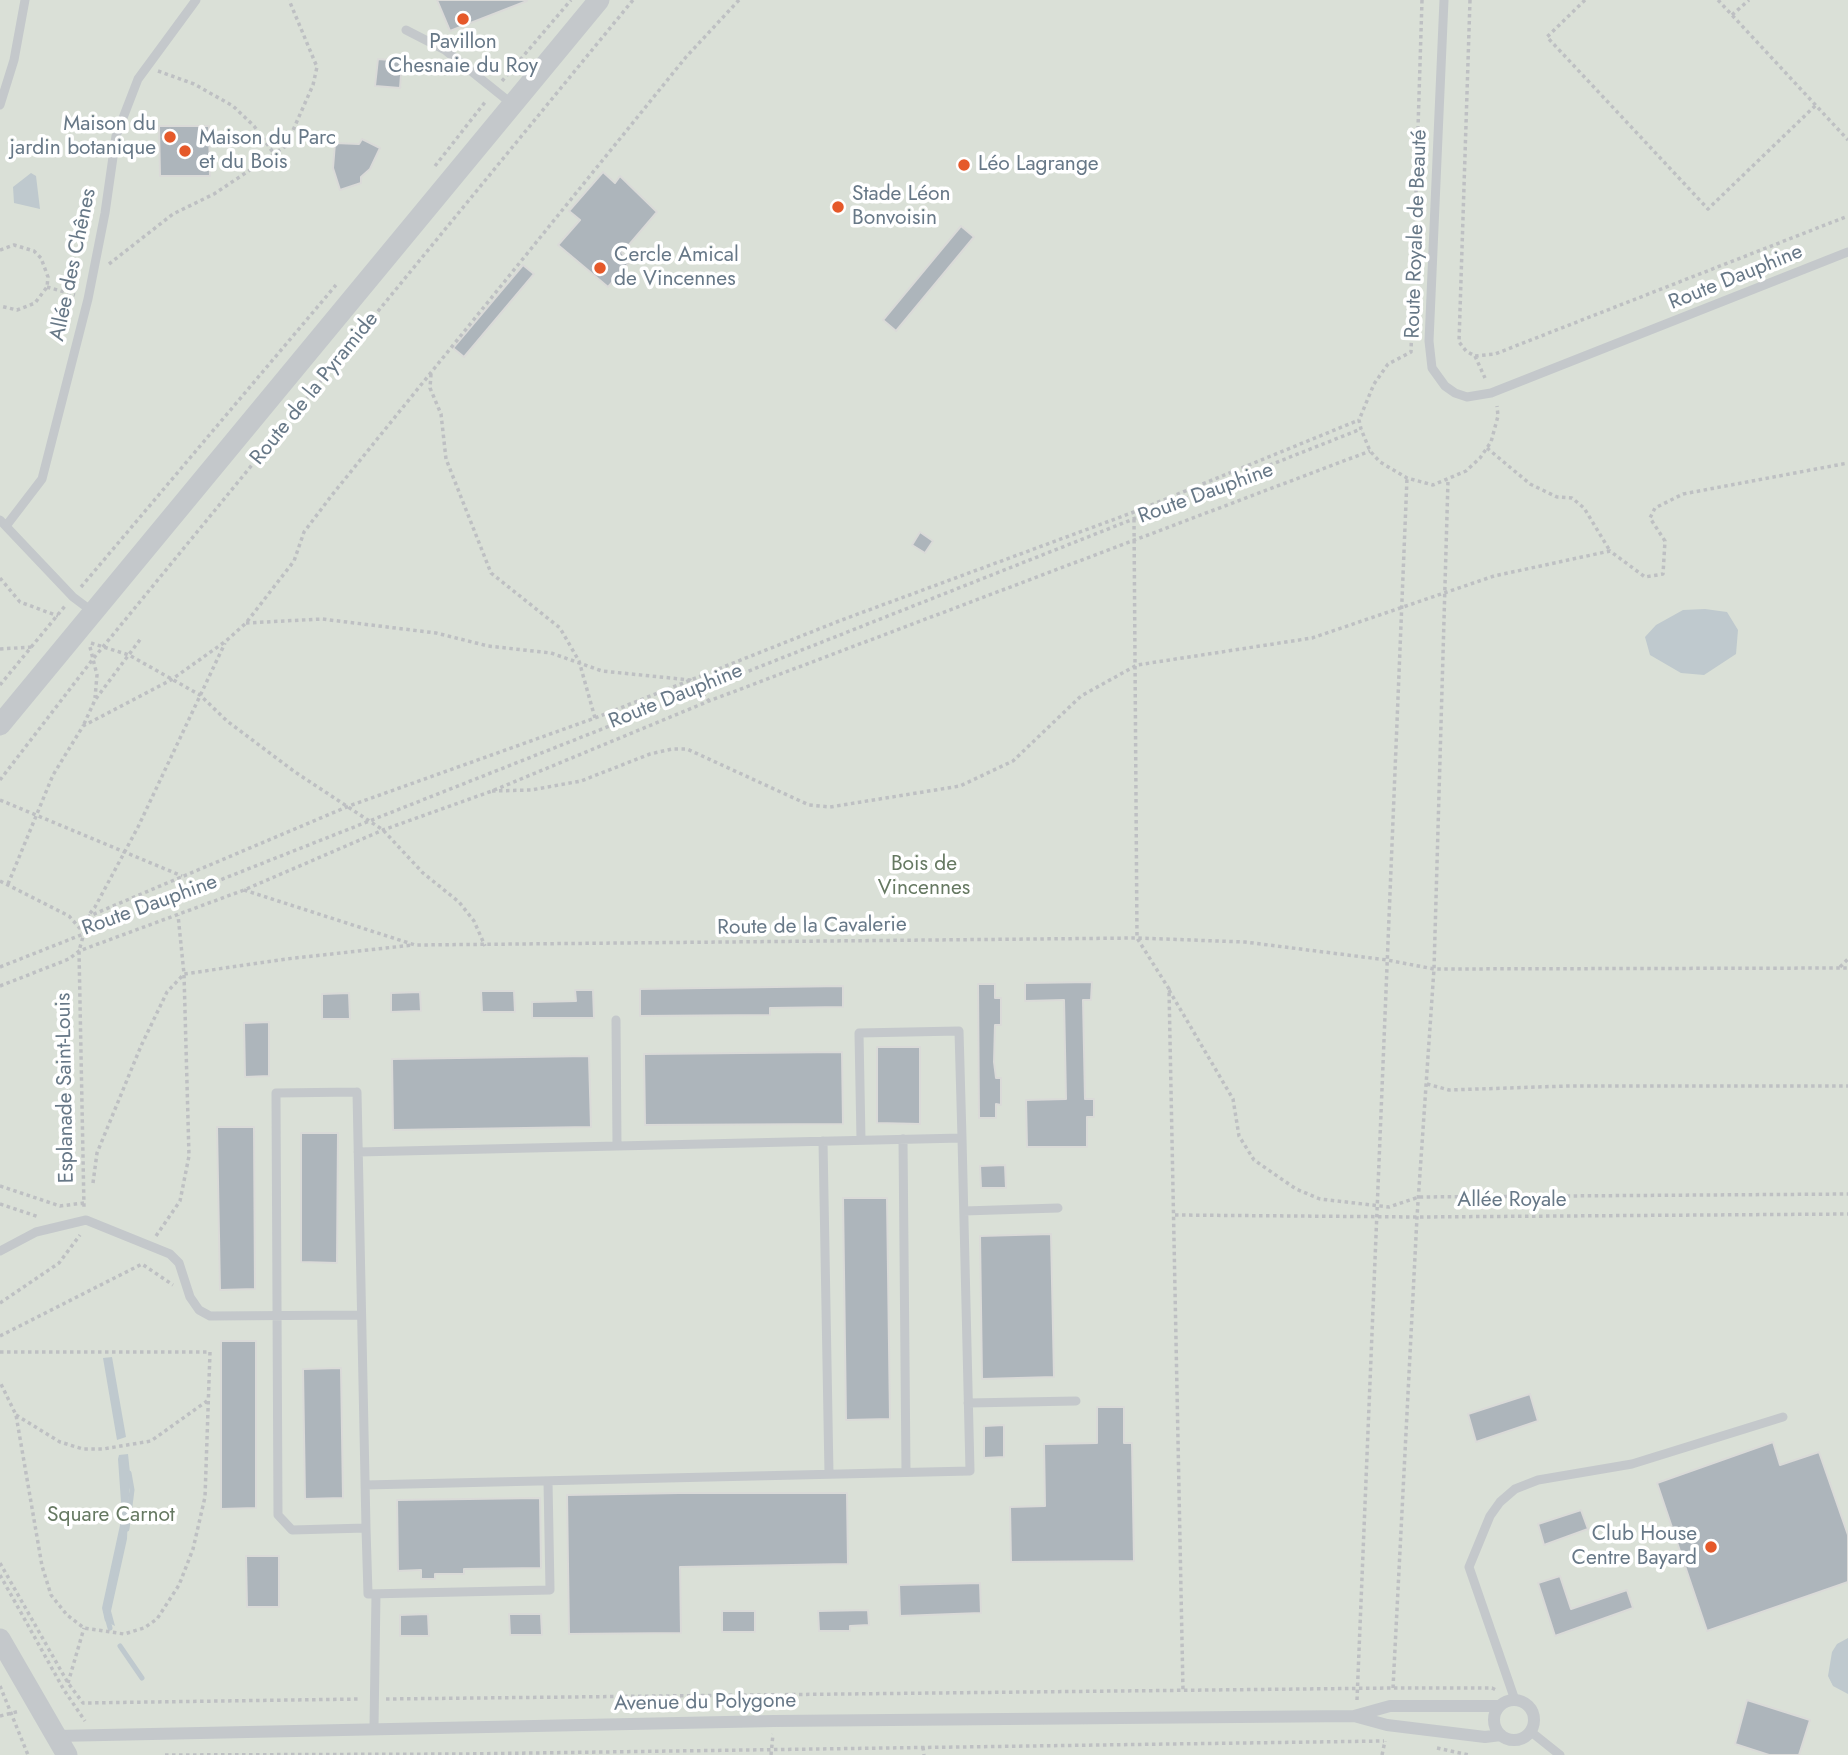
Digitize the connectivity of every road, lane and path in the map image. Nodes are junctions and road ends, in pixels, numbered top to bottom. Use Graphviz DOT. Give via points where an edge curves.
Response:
graph roads {
  1 [pos="25,0"];
  2 [pos="196,0"];
  3 [pos="289,0"];
  4 [pos="571,0"];
  5 [pos="598,0"];
  6 [pos="633,0"];
  7 [pos="739,0"];
  8 [pos="1422,0"];
  9 [pos="1444,0"];
  10 [pos="1470,0"];
  11 [pos="1585,0"];
  12 [pos="1718,0"];
  13 [pos="1749,0"];
  14 [pos="1732,15"];
  15 [pos="406,30"];
  16 [pos="146,67"];
  17 [pos="495,90"];
  18 [pos="512,104"];
  19 [pos="0,105"];
  20 [pos="1816,105"];
  21 [pos="1848,140"];
  22 [pos="275,155"];
  23 [pos="432,169"];
  24 [pos="1848,216"];
  25 [pos="0,250"];
  26 [pos="1848,252"];
  27 [pos="345,275"];
  28 [pos="92,279"];
  29 [pos="47,287"];
  30 [pos="88,299"];
  31 [pos="0,306"];
  32 [pos="1475,356"];
  33 [pos="431,372"];
  34 [pos="1485,378"];
  35 [pos="1520,382"];
  36 [pos="1497,406"];
  37 [pos="1359,420"];
  38 [pos="1361,429"];
  39 [pos="1487,448"];
  40 [pos="1370,451"];
  41 [pos="1848,463"];
  42 [pos="1407,478"];
  43 [pos="1448,481"];
  44 [pos="1134,512"];
  45 [pos="1134,519"];
  46 [pos="3,523"];
  47 [pos="1136,539"];
  48 [pos="1611,551"];
  49 [pos="0,578"];
  50 [pos="1444,592"];
  51 [pos="73,597"];
  52 [pos="1399,608"];
  53 [pos="94,612"];
  54 [pos="59,617"];
  55 [pos="246,622"];
  56 [pos="84,637"];
  57 [pos="142,638"];
  58 [pos="226,641"];
  59 [pos="32,647"];
  60 [pos="104,647"];
  61 [pos="0,649"];
  62 [pos="129,655"];
  63 [pos="93,659"];
  64 [pos="579,661"];
  65 [pos="1137,665"];
  66 [pos="171,680"];
  67 [pos="690,680"];
  68 [pos="0,685"];
  69 [pos="700,691"];
  70 [pos="200,695"];
  71 [pos="95,700"];
  72 [pos="709,701"];
  73 [pos="595,718"];
  74 [pos="0,725"];
  75 [pos="83,726"];
  76 [pos="0,780"];
  77 [pos="492,791"];
  78 [pos="0,800"];
  79 [pos="349,806"];
  80 [pos="35,816"];
  81 [pos="369,820"];
  82 [pos="383,830"];
  83 [pos="125,853"];
  84 [pos="183,876"];
  85 [pos="0,881"];
  86 [pos="8,884"];
  87 [pos="244,890"];
  88 [pos="178,915"];
  89 [pos="87,917"];
  90 [pos="84,933"];
  91 [pos="1137,938"];
  92 [pos="415,945"];
  93 [pos="485,946"];
  94 [pos="79,951"];
  95 [pos="1848,958"];
  96 [pos="1387,960"];
  97 [pos="0,967"];
  98 [pos="1839,968"];
  99 [pos="1848,968"];
  100 [pos="1434,969"];
  101 [pos="184,974"];
  102 [pos="0,986"];
  103 [pos="1169,989"];
  104 [pos="616,1020"];
  105 [pos="1427,1084"];
  106 [pos="1848,1086"];
  107 [pos="962,1138"];
  108 [pos="903,1139"];
  109 [pos="861,1140"];
  110 [pos="823,1141"];
  111 [pos="617,1146"];
  112 [pos="358,1152"];
  113 [pos="93,1183"];
  114 [pos="0,1186"];
  115 [pos="1840,1194"];
  116 [pos="1848,1194"];
  117 [pos="1419,1197"];
  118 [pos="1848,1201"];
  119 [pos="84,1203"];
  120 [pos="1376,1203"];
  121 [pos="0,1204"];
  122 [pos="1058,1208"];
  123 [pos="964,1211"];
  124 [pos="1848,1214"];
  125 [pos="1175,1215"];
  126 [pos="1375,1217"];
  127 [pos="1417,1217"];
  128 [pos="86,1220"];
  129 [pos="61,1224"];
  130 [pos="150,1245"];
  131 [pos="0,1251"];
  132 [pos="190,1297"];
  133 [pos="0,1303"];
  134 [pos="277,1315"];
  135 [pos="362,1315"];
  136 [pos="0,1336"];
  137 [pos="0,1352"];
  138 [pos="0,1382"];
  139 [pos="207,1401"];
  140 [pos="1076,1401"];
  141 [pos="968,1403"];
  142 [pos="16,1415"];
  143 [pos="1783,1418"];
  144 [pos="906,1472"];
  145 [pos="829,1474"];
  146 [pos="548,1481"];
  147 [pos="365,1485"];
  148 [pos="366,1528"];
  149 [pos="0,1563"];
  150 [pos="0,1574"];
  151 [pos="376,1594"];
  152 [pos="84,1628"];
  153 [pos="0,1639"];
  154 [pos="68,1684"];
  155 [pos="0,1686"];
  156 [pos="1360,1688"];
  157 [pos="1393,1688"];
  158 [pos="64,1690"];
  159 [pos="1183,1691"];
  160 [pos="58,1694"];
  161 [pos="374,1699"];
  162 [pos="1515,1700"];
  163 [pos="1390,1706"];
  164 [pos="1499,1706"];
  165 [pos="22,1710"];
  166 [pos="13,1713"];
  167 [pos="0,1716"];
  168 [pos="1354,1716"];
  169 [pos="84,1719"];
  170 [pos="774,1721"];
  171 [pos="1387,1725"];
  172 [pos="374,1727"];
  173 [pos="1530,1731"];
  174 [pos="1502,1735"];
  175 [pos="56,1736"];
  176 [pos="1385,1741"];
  177 [pos="1396,1742"];
  178 [pos="923,1747"];
  179 [pos="1429,1747"];
  180 [pos="773,1749"];
  181 [pos="806,1749"];
  182 [pos="28,1755"];
  183 [pos="67,1755"];
  184 [pos="165,1755"];
  185 [pos="771,1755"];
  186 [pos="809,1755"];
  187 [pos="924,1755"];
  188 [pos="1382,1755"];
  189 [pos="1469,1755"];
  190 [pos="1560,1755"];
  1 -- 19 [label="lane"];
  2 -- 16 [label="lane, Allée des Chênes"];
  3 -- 22 [label="path" via="317,66 286,146"];
  4 -- 17 [label="path"];
  5 -- 18 [label="street, Route de la Pyramide"];
  6 -- 60 [label="path, Route de la Pyramide"];
  7 -- 33 [label="path" via="686,57"];
  8 -- 37 [label="path" via="1411,352 1388,364"];
  9 -- 35 [label="lane, Route Royale de Beauté" via="1430,355 1438,377 1455,393 1467,397"];
  10 -- 32 [label="path" via="1459,342"];
  11 -- 20 [label="path" via="1547,37 1708,209"];
  12 -- 14 [label="path"];
  13 -- 14 [label="path"];
  14 -- 20 [label="path"];
  15 -- 17 [label="lane" via="445,50"];
  16 -- 22 [label="path" via="194,84 233,106"];
  16 -- 28 [label="lane, Allée des Chênes" via="116,136"];
  17 -- 18 [label="lane"];
  17 -- 23 [label="path"];
  18 -- 53 [label="street, Route de la Pyramide"];
  20 -- 21 [label="path"];
  22 -- 28 [label="path" via="173,214"];
  24 -- 32 [label="path" via="1495,354"];
  25 -- 29 [label="path" via="14,245 34,251 46,267"];
  26 -- 35 [label="lane, Route Dauphine"];
  27 -- 51 [label="path"];
  28 -- 30 [label="lane, Allée des Chênes"];
  29 -- 30 [label="path"];
  29 -- 31 [label="path" via="27,308"];
  30 -- 46 [label="lane, Allée des Chênes" via="43,479"];
  32 -- 34 [label="path"];
  33 -- 55 [label="path" via="304,532 294,561"];
  33 -- 64 [label="path" via="430,388 441,414 446,459 491,573 560,628"];
  36 -- 39 [label="path"];
  37 -- 38 [label="path"];
  37 -- 44 [label="path"];
  38 -- 40 [label="path"];
  38 -- 45 [label="path, Route Dauphine"];
  39 -- 43 [label="path" via="1466,471"];
  39 -- 48 [label="path" via="1530,484 1557,497 1572,498 1584,508"];
  40 -- 42 [label="path"];
  40 -- 47 [label="path, Route Dauphine"];
  41 -- 48 [label="path" via="1683,494 1655,508 1650,518 1665,541 1663,574 1645,577"];
  42 -- 43 [label="path" via="1433,485"];
  42 -- 52 [label="path"];
  43 -- 50 [label="path"];
  44 -- 45 [label="path"];
  44 -- 67 [label="path"];
  45 -- 47 [label="path"];
  45 -- 69 [label="path, Route Dauphine"];
  46 -- 51 [label="lane"];
  47 -- 65 [label="path"];
  47 -- 72 [label="path, Route Dauphine"];
  48 -- 50 [label="path"];
  49 -- 54 [label="path" via="20,602"];
  50 -- 52 [label="path"];
  50 -- 100 [label="path"];
  51 -- 53 [label="lane"];
  51 -- 54 [label="path"];
  52 -- 65 [label="path" via="1312,638"];
  52 -- 96 [label="path"];
  53 -- 56 [label="street, Route de la Pyramide"];
  54 -- 59 [label="path"];
  55 -- 58 [label="path"];
  55 -- 64 [label="path" via="323,619 363,623"];
  56 -- 60 [label="path"];
  56 -- 63 [label="path"];
  56 -- 74 [label="street, Route de la Pyramide"];
  57 -- 62 [label="path"];
  58 -- 66 [label="path"];
  58 -- 70 [label="path"];
  59 -- 61 [label="path"];
  59 -- 68 [label="path"];
  60 -- 62 [label="path"];
  60 -- 63 [label="path, Route de la Pyramide"];
  62 -- 66 [label="path"];
  62 -- 71 [label="path"];
  63 -- 71 [label="path"];
  63 -- 76 [label="path, Route de la Pyramide"];
  64 -- 67 [label="path" via="602,671"];
  64 -- 73 [label="path"];
  65 -- 77 [label="path" via="1081,696 1013,761 960,786 830,807 809,805 687,749 672,749 581,781"];
  65 -- 91 [label="path"];
  66 -- 70 [label="path"];
  66 -- 75 [label="path"];
  67 -- 69 [label="path"];
  67 -- 73 [label="path"];
  69 -- 72 [label="path"];
  69 -- 81 [label="path, Route Dauphine"];
  70 -- 79 [label="path" via="227,722"];
  70 -- 83 [label="path"];
  71 -- 75 [label="path"];
  72 -- 77 [label="path, Route Dauphine"];
  73 -- 79 [label="path"];
  75 -- 80 [label="path"];
  77 -- 82 [label="path, Route Dauphine"];
  78 -- 80 [label="path"];
  79 -- 81 [label="path"];
  79 -- 84 [label="path"];
  80 -- 83 [label="path"];
  80 -- 86 [label="path"];
  81 -- 82 [label="path"];
  81 -- 90 [label="path, Route Dauphine"];
  82 -- 87 [label="path, Route Dauphine"];
  82 -- 93 [label="path" via="423,873 459,902 474,920"];
  83 -- 84 [label="path"];
  83 -- 89 [label="path"];
  84 -- 89 [label="path"];
  85 -- 86 [label="path"];
  86 -- 90 [label="path" via="69,916"];
  87 -- 88 [label="path, Route Dauphine"];
  87 -- 92 [label="path, Route de la Cavalerie"];
  88 -- 94 [label="path, Route Dauphine"];
  88 -- 101 [label="path"];
  89 -- 90 [label="path, Esplanade Saint-Louis"];
  90 -- 94 [label="path, Esplanade Saint-Louis"];
  90 -- 97 [label="path, Route Dauphine"];
  91 -- 93 [label="path, Route de la Cavalerie"];
  91 -- 96 [label="path, Route de la Cavalerie" via="1245,942"];
  91 -- 103 [label="path, Allée Royale"];
  92 -- 93 [label="path, Route de la Cavalerie"];
  92 -- 101 [label="path"];
  94 -- 102 [label="path, Route Dauphine"];
  94 -- 119 [label="path, Esplanade Saint-Louis"];
  95 -- 98 [label="path"];
  96 -- 100 [label="path"];
  96 -- 120 [label="path"];
  98 -- 99 [label="path"];
  98 -- 100 [label="path"];
  100 -- 105 [label="path"];
  101 -- 113 [label="path" via="167,992 141,1046 97,1153"];
  101 -- 130 [label="path" via="189,1156 180,1201"];
  103 -- 120 [label="path, Allée Royale" via="1233,1099 1239,1136 1254,1160 1296,1189 1320,1199"];
  103 -- 125 [label="path"];
  104 -- 111 [label="lane"];
  105 -- 106 [label="path" via="1449,1090"];
  105 -- 117 [label="path"];
  107 -- 108 [label="lane"];
  107 -- 109 [label="lane" via="960,1031 859,1033"];
  107 -- 123 [label="lane"];
  108 -- 109 [label="lane"];
  108 -- 144 [label="lane"];
  109 -- 110 [label="lane"];
  110 -- 111 [label="lane"];
  110 -- 145 [label="lane"];
  111 -- 112 [label="lane"];
  112 -- 134 [label="lane" via="357,1092 276,1093"];
  112 -- 135 [label="lane"];
  114 -- 119 [label="path" via="61,1206"];
  115 -- 116 [label="path, Allée Royale"];
  115 -- 117 [label="path, Allée Royale"];
  115 -- 118 [label="path"];
  117 -- 120 [label="path, Allée Royale" via="1389,1207"];
  117 -- 127 [label="path"];
  119 -- 128 [label="path, Esplanade Saint-Louis"];
  120 -- 126 [label="path"];
  121 -- 129 [label="path"];
  122 -- 123 [label="lane"];
  123 -- 141 [label="lane"];
  124 -- 127 [label="path, Allée Royale"];
  125 -- 126 [label="path, Allée Royale"];
  125 -- 159 [label="path"];
  126 -- 127 [label="path, Allée Royale"];
  126 -- 156 [label="path"];
  127 -- 157 [label="path"];
  128 -- 129 [label="lane"];
  128 -- 130 [label="lane"];
  128 -- 133 [label="path" via="77,1242 59,1263"];
  129 -- 131 [label="lane"];
  130 -- 132 [label="lane" via="178,1263"];
  132 -- 134 [label="lane" via="210,1316"];
  132 -- 136 [label="path" via="142,1264"];
  134 -- 135 [label="lane"];
  134 -- 148 [label="lane" via="278,1515 292,1530"];
  135 -- 147 [label="lane"];
  137 -- 139 [label="path" via="210,1352"];
  138 -- 142 [label="path"];
  139 -- 142 [label="path" via="151,1441 103,1449 60,1442"];
  139 -- 152 [label="path" via="205,1497 179,1585 157,1619 135,1632"];
  140 -- 141 [label="lane"];
  141 -- 144 [label="lane" via="970,1471"];
  142 -- 152 [label="path" via="51,1595"];
  143 -- 162 [label="lane" via="1632,1464 1538,1480 1515,1489 1500,1502 1469,1567"];
  144 -- 145 [label="lane"];
  145 -- 146 [label="lane"];
  146 -- 147 [label="lane"];
  146 -- 151 [label="lane" via="550,1590"];
  147 -- 148 [label="lane"];
  148 -- 151 [label="lane" via="368,1594"];
  149 -- 154 [label="path"];
  150 -- 158 [label="path"];
  151 -- 161 [label="lane"];
  152 -- 154 [label="path"];
  153 -- 175 [label="street"];
  154 -- 158 [label="path"];
  154 -- 161 [label="path" via="83,1703"];
  155 -- 166 [label="path"];
  156 -- 157 [label="path"];
  156 -- 159 [label="path"];
  156 -- 168 [label="path"];
  157 -- 162 [label="path" via="1492,1688"];
  157 -- 163 [label="path"];
  158 -- 160 [label="path"];
  158 -- 169 [label="path"];
  159 -- 161 [label="path"];
  161 -- 172 [label="lane"];
  162 -- 164 [label="street, Avenue du Polygone"];
  162 -- 173 [label="street" via="1526,1704 1532,1714"];
  163 -- 164 [label="street, Avenue du Polygone"];
  163 -- 168 [label="street, Avenue du Polygone"];
  164 -- 174 [label="street" via="1494,1718"];
  165 -- 166 [label="path"];
  166 -- 167 [label="path"];
  166 -- 182 [label="path"];
  168 -- 170 [label="street, Avenue du Polygone"];
  168 -- 171 [label="street, Avenue du Polygone"];
  170 -- 172 [label="street, Avenue du Polygone"];
  170 -- 180 [label="path"];
  171 -- 174 [label="street, Avenue du Polygone"];
  171 -- 176 [label="path"];
  172 -- 175 [label="street, Avenue du Polygone"];
  173 -- 174 [label="street, Avenue du Polygone" via="1513,1740"];
  173 -- 190 [label="lane"];
  175 -- 183 [label="street"];
  176 -- 177 [label="path"];
  176 -- 178 [label="path"];
  176 -- 188 [label="path"];
  178 -- 181 [label="path"];
  178 -- 187 [label="path"];
  179 -- 189 [label="path"];
  180 -- 181 [label="path"];
  180 -- 184 [label="path"];
  180 -- 185 [label="path"];
  181 -- 186 [label="path"];
}
